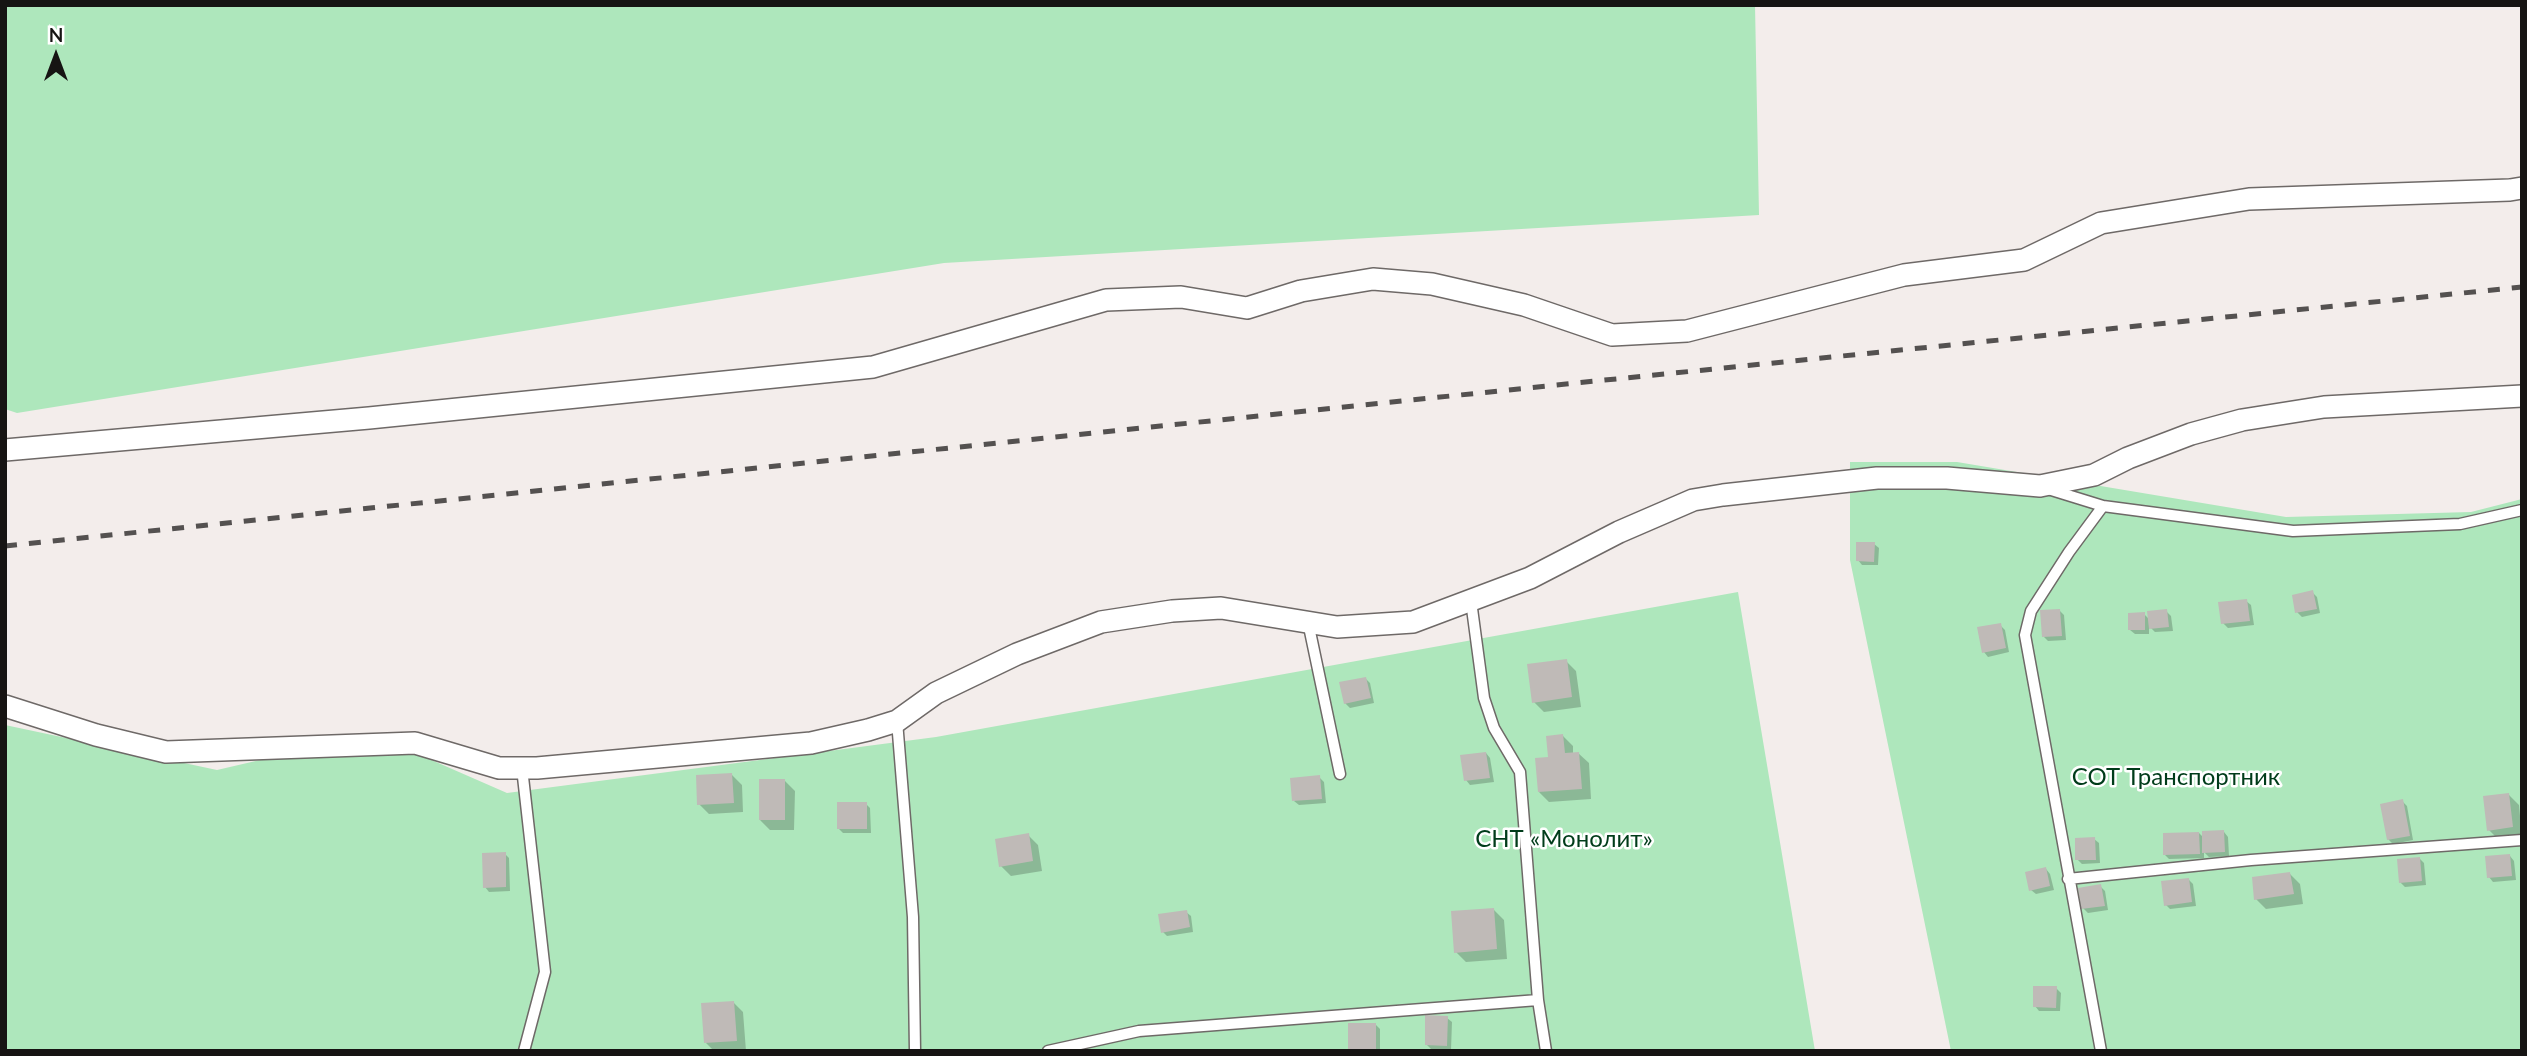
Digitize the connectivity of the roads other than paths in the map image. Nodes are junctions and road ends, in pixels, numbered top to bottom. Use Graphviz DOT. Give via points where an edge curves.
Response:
graph roads {
  1 [pos="2522,188"];
  2 [pos="2522,396"];
  3 [pos="5,450"];
  4 [pos="2039,486"];
  5 [pos="2103,506"];
  6 [pos="2522,510"];
  7 [pos="1471,601"];
  8 [pos="1308,622"];
  9 [pos="5,706"];
  10 [pos="897,721"];
  11 [pos="522,768"];
  12 [pos="1340,774"];
  13 [pos="2522,840"];
  14 [pos="2068,879"];
  15 [pos="1538,1000"];
  16 [pos="524,1051"];
  17 [pos="915,1051"];
  18 [pos="1048,1051"];
  19 [pos="1546,1051"];
  20 [pos="2101,1051"];
  1 -- 3 [label="street" via="2249,199 2101,223 2024,260 1904,275 1687,331 1612,335 1524,305 1432,284 1373,279 1301,291 1247,308 1181,297 1105,300 873,367"];
  2 -- 4 [label="street" via="2324,407 2242,420 2191,433 2094,475"];
  4 -- 5 [label="lane"];
  4 -- 7 [label="street" via="1877,478 1693,500"];
  5 -- 6 [label="lane" via="2293,531 2460,524"];
  5 -- 14 [label="lane" via="2031,611 2025,635"];
  7 -- 8 [label="street" via="1413,622 1337,627"];
  7 -- 15 [label="lane" via="1484,698 1494,728 1520,772"];
  8 -- 10 [label="street" via="1221,608 1101,622 1017,654 936,693"];
  8 -- 12 [label="lane"];
  9 -- 11 [label="street" via="166,752 415,743 499,768"];
  10 -- 11 [label="street" via="811,743"];
  10 -- 17 [label="lane" via="913,917"];
  11 -- 16 [label="lane" via="545,972"];
  13 -- 14 [label="lane"];
  14 -- 20 [label="lane"];
  15 -- 18 [label="lane" via="1139,1031"];
  15 -- 19 [label="lane"];
}
